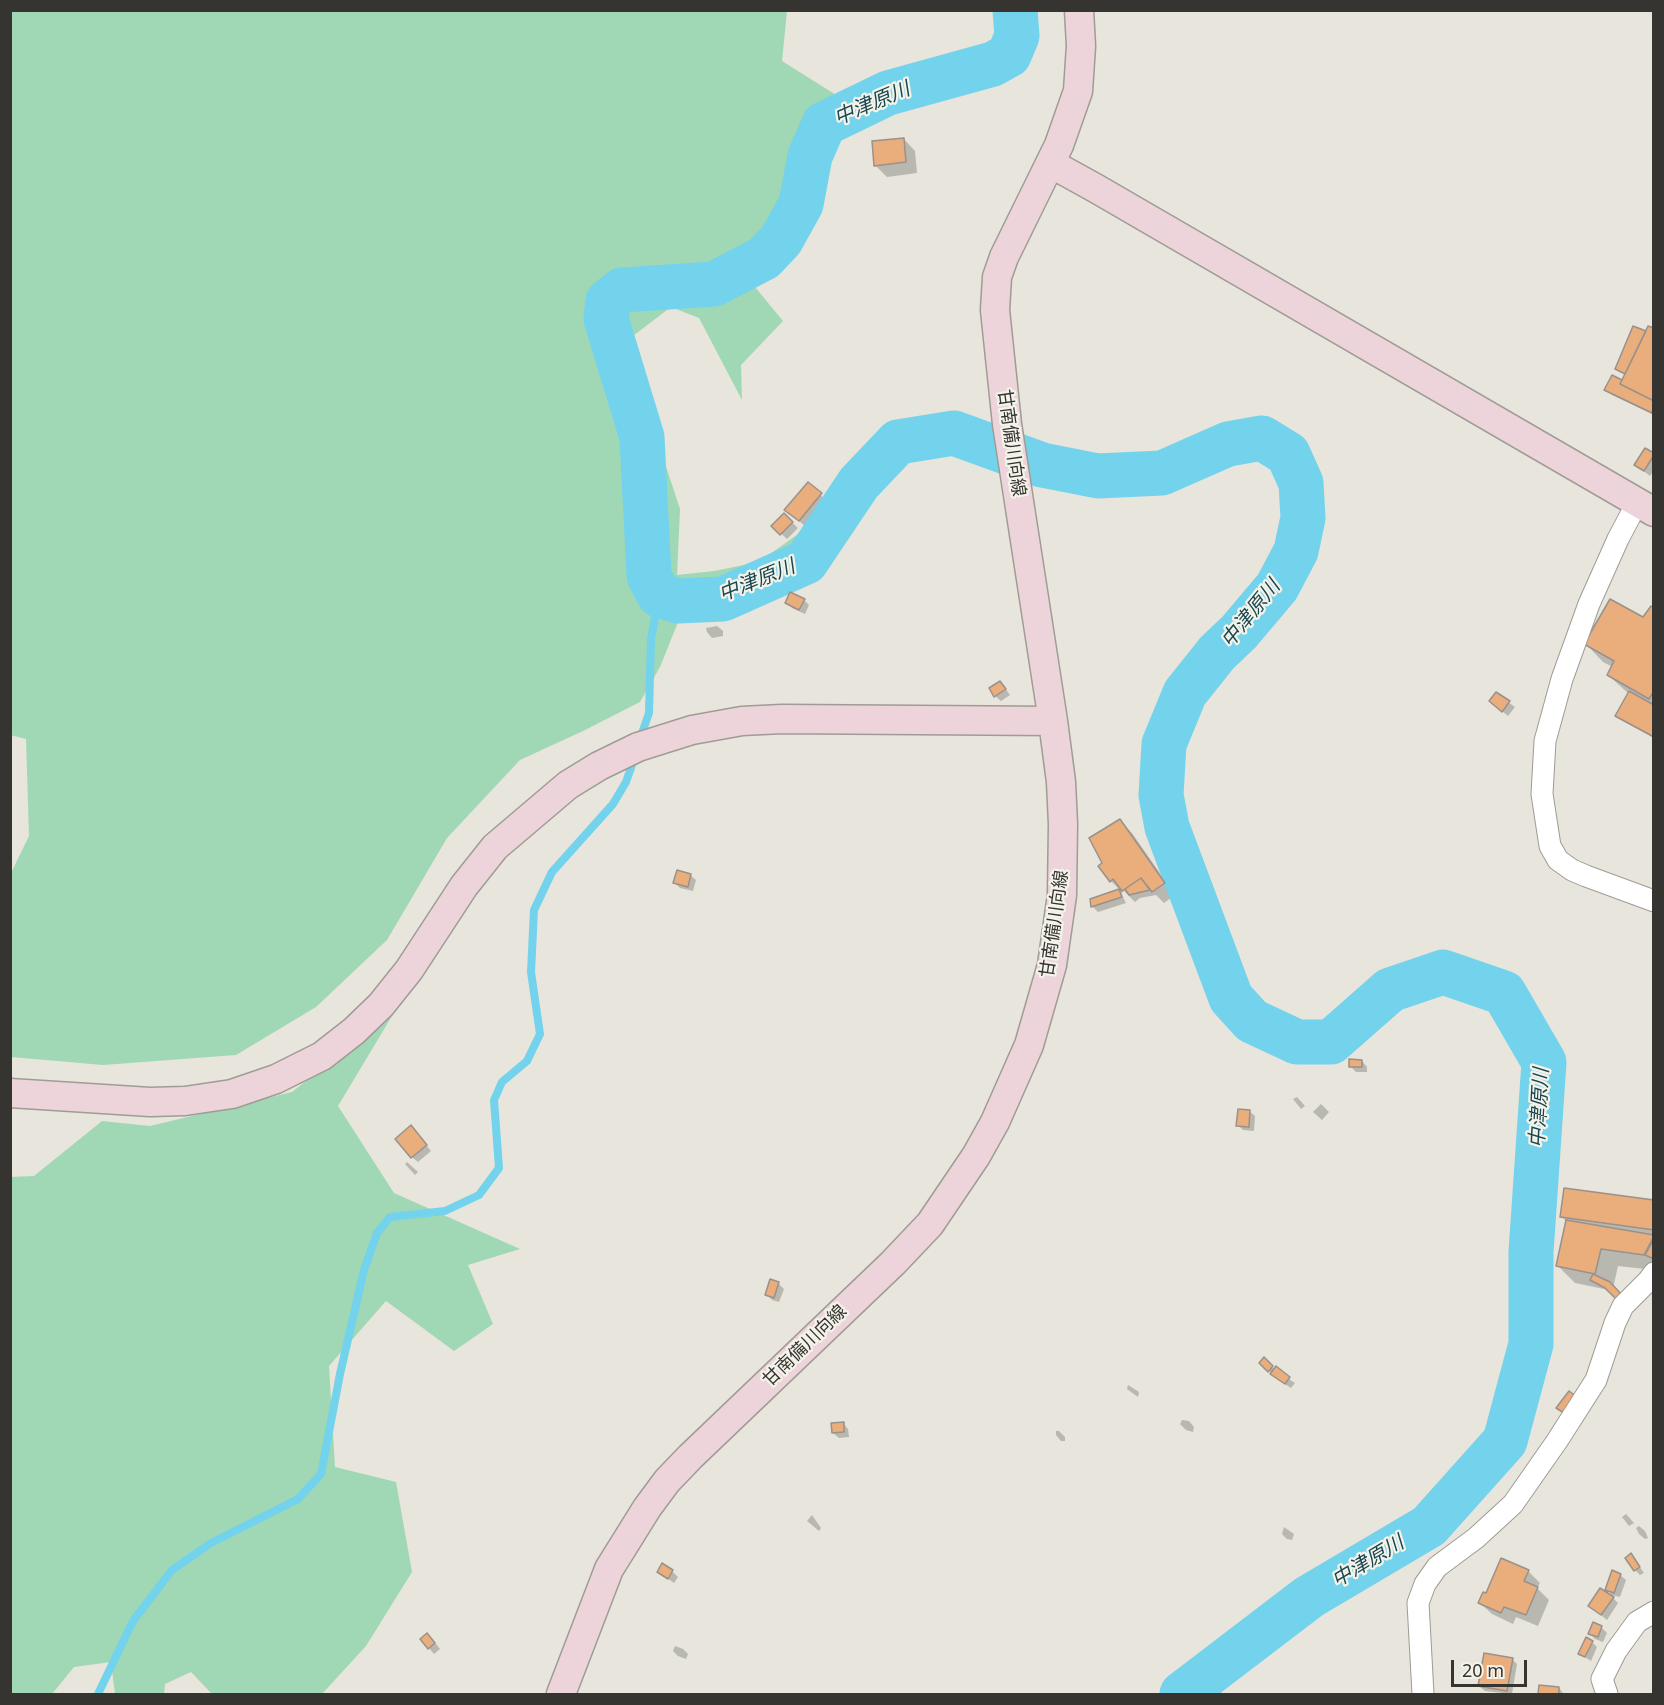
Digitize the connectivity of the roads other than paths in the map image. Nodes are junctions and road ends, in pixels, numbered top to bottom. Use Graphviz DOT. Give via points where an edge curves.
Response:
graph roads {
  1 [pos="1079,10"];
  2 [pos="1050,163"];
  3 [pos="1645,508"];
  4 [pos="1053,721"];
  5 [pos="1653,902"];
  6 [pos="10,1093"];
  7 [pos="1653,1273"];
  8 [pos="1653,1612"];
  9 [pos="561,1695"];
  10 [pos="1423,1695"];
  11 [pos="1607,1695"];
  1 -- 2 [label="main road, 甘南備川向線" via="1078,91"];
  2 -- 3 [label="main road"];
  2 -- 4 [label="main road, 甘南備川向線" via="997,277 995,310 1007,424"];
  3 -- 5 [label="street" via="1618,539 1562,679 1545,741 1542,794 1550,846 1558,860 1572,870"];
  4 -- 6 [label="main road" via="742,721 638,747 568,784 495,847 381,1005 322,1056 276,1079 232,1094 185,1101"];
  4 -- 9 [label="main road, 甘南備川向線" via="1063,824 1061,904 1052,965 1032,1036 995,1122 930,1224 667,1481 609,1569"];
  7 -- 10 [label="street" via="1623,1306 1596,1380 1513,1503 1437,1567 1425,1584 1418,1603"];
  8 -- 11 [label="street" via="1637,1622 1616,1651 1602,1678"];
}
